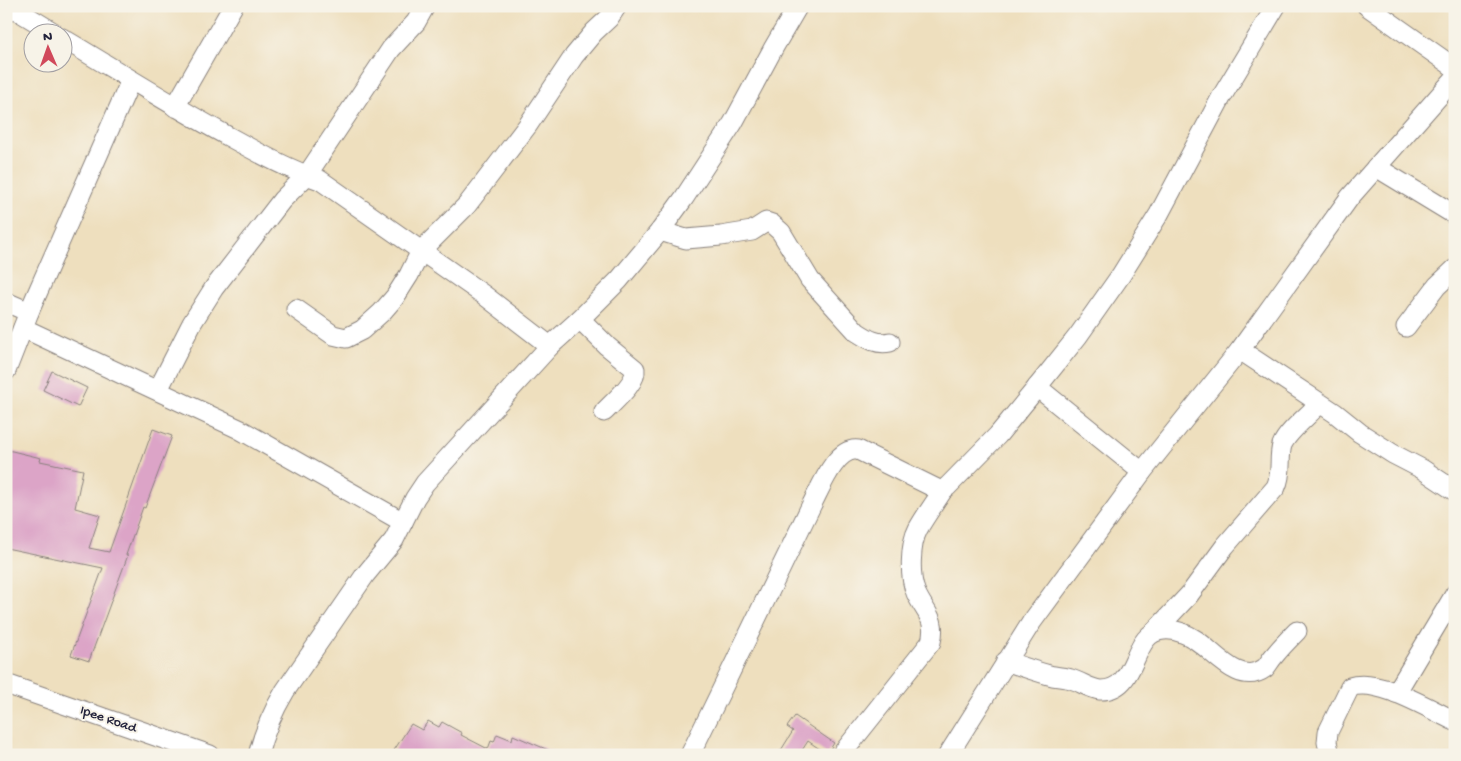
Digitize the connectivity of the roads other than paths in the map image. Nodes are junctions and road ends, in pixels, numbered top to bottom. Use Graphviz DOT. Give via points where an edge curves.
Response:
graph roads {
  1 [pos="233,6"];
  2 [pos="425,6"];
  3 [pos="616,6"];
  4 [pos="798,6"];
  5 [pos="1276,6"];
  6 [pos="1367,6"];
  7 [pos="9,10"];
  8 [pos="33,22"];
  9 [pos="72,44"];
  10 [pos="1455,68"];
  11 [pos="1455,78"];
  12 [pos="131,80"];
  13 [pos="175,107"];
  14 [pos="1376,167"];
  15 [pos="307,175"];
  16 [pos="1455,215"];
  17 [pos="660,231"];
  18 [pos="421,251"];
  19 [pos="1455,269"];
  20 [pos="6,302"];
  21 [pos="296,309"];
  22 [pos="580,319"];
  23 [pos="26,320"];
  24 [pos="1406,327"];
  25 [pos="890,342"];
  26 [pos="550,346"];
  27 [pos="1240,350"];
  28 [pos="6,371"];
  29 [pos="1037,387"];
  30 [pos="158,390"];
  31 [pos="1319,404"];
  32 [pos="604,412"];
  33 [pos="1142,472"];
  34 [pos="943,490"];
  35 [pos="1455,491"];
  36 [pos="403,522"];
  37 [pos="1455,594"];
  38 [pos="1297,630"];
  39 [pos="1154,632"];
  40 [pos="1006,661"];
  41 [pos="6,684"];
  42 [pos="1396,693"];
  43 [pos="1455,721"];
  44 [pos="208,754"];
  45 [pos="258,755"];
  46 [pos="690,755"];
  47 [pos="841,755"];
  48 [pos="948,755"];
  49 [pos="1330,755"];
  1 -- 13 [label="street"];
  2 -- 15 [label="street" via="416,22 391,49"];
  3 -- 18 [label="street" via="610,18 574,56 528,125 467,205"];
  4 -- 17 [label="street" via="733,123"];
  5 -- 29 [label="street" via="1222,96 1154,222 1078,336"];
  6 -- 10 [label="street"];
  7 -- 8 [label="street"];
  9 -- 12 [label="street"];
  11 -- 14 [label="street"];
  12 -- 13 [label="street"];
  12 -- 23 [label="street"];
  13 -- 15 [label="street"];
  14 -- 16 [label="street"];
  14 -- 27 [label="street" via="1350,197"];
  15 -- 18 [label="street" via="320,180"];
  15 -- 30 [label="street" via="282,200 214,288"];
  17 -- 22 [label="street" via="619,280"];
  17 -- 25 [label="street" via="686,239 752,231 766,222 772,224 781,232 810,280 857,332 878,342"];
  18 -- 21 [label="street" via="382,312 362,330 346,338 333,335"];
  18 -- 26 [label="street"];
  19 -- 24 [label="street"];
  20 -- 23 [label="street"];
  22 -- 26 [label="street"];
  22 -- 32 [label="street" via="635,369 634,378"];
  23 -- 28 [label="street"];
  23 -- 30 [label="street"];
  26 -- 36 [label="street" via="425,483"];
  27 -- 31 [label="street"];
  27 -- 33 [label="street"];
  29 -- 33 [label="street"];
  29 -- 34 [label="street" via="998,435"];
  30 -- 36 [label="street" via="239,429"];
  31 -- 35 [label="street"];
  31 -- 39 [label="street" via="1282,446 1280,478 1276,487 1189,595"];
  33 -- 40 [label="street"];
  34 -- 46 [label="street" via="858,450 844,452 828,473 812,504"];
  34 -- 47 [label="street" via="918,530 912,554 916,592 932,620 931,642"];
  36 -- 45 [label="street" via="394,540 365,575 285,691 264,734"];
  37 -- 42 [label="street"];
  38 -- 39 [label="street" via="1265,667 1254,672 1234,669 1196,640 1181,633"];
  39 -- 40 [label="street" via="1146,638 1123,682 1111,688 1100,690"];
  40 -- 48 [label="street"];
  41 -- 44 [label="street, Ipee Road"];
  42 -- 43 [label="street"];
  42 -- 49 [label="street" via="1365,685 1350,687 1328,732"];
}
